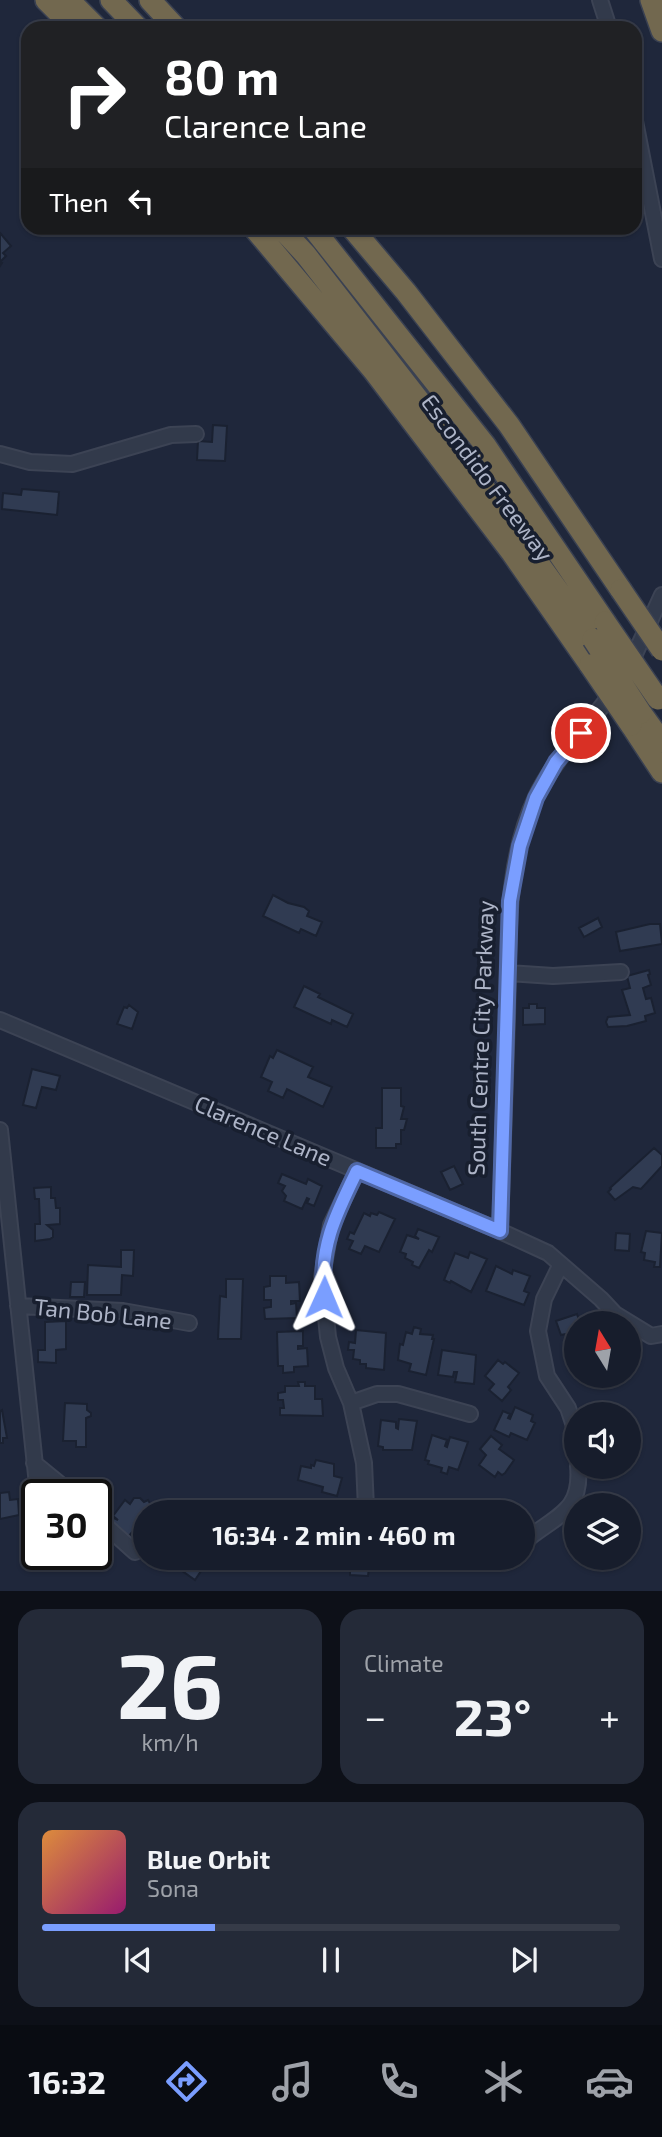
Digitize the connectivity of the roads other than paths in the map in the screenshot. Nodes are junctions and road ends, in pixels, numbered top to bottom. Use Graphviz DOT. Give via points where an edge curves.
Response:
graph roads {
  1 [pos="46,0"];
  2 [pos="69,0"];
  3 [pos="111,0"];
  4 [pos="150,0"];
  5 [pos="600,0"];
  6 [pos="651,0"];
  7 [pos="67,21"];
  8 [pos="90,21"];
  9 [pos="131,21"];
  10 [pos="170,21"];
  11 [pos="608,21"];
  12 [pos="662,31"];
  13 [pos="642,157"];
  14 [pos="260,235"];
  15 [pos="287,235"];
  16 [pos="319,235"];
  17 [pos="358,235"];
  18 [pos="662,259"];
  19 [pos="196,434"];
  20 [pos="0,454"];
  21 [pos="662,595"];
  22 [pos="599,631"];
  23 [pos="662,650"];
  24 [pos="660,701"];
  25 [pos="636,719"];
  26 [pos="662,742"];
  27 [pos="662,772"];
  28 [pos="621,972"];
  29 [pos="508,974"];
  30 [pos="0,1020"];
  31 [pos="0,1129"];
  32 [pos="357,1171"];
  33 [pos="500,1231"];
  34 [pos="561,1264"];
  35 [pos="18,1306"];
  36 [pos="189,1323"];
  37 [pos="662,1334"];
  38 [pos="564,1402"];
  39 [pos="351,1403"];
  40 [pos="470,1414"];
  41 [pos="34,1463"];
  42 [pos="36,1479"];
  43 [pos="54,1479"];
  44 [pos="579,1479"];
  45 [pos="366,1500"];
  46 [pos="112,1531"];
  47 [pos="535,1533"];
  48 [pos="133,1550"];
  1 -- 7 [label="highway"];
  2 -- 8 [label="highway"];
  3 -- 9 [label="highway"];
  4 -- 10 [label="highway"];
  5 -- 11 [label="street"];
  6 -- 12 [label="highway"];
  13 -- 18 [label="street"];
  14 -- 25 [label="highway, Escondido Freeway, bridge" via="373,370 512,553 590,665"];
  15 -- 22 [label="highway"];
  16 -- 22 [label="highway" via="485,445"];
  17 -- 23 [label="highway, Escondido Freeway, bridge" via="509,425"];
  19 -- 20 [label="street" via="171,435 72,464 30,462"];
  21 -- 29 [label="street, South Centre City Parkway" via="628,670 556,762 536,798 520,846 510,901"];
  22 -- 24 [label="highway, bridge"];
  22 -- 25 [label="highway, bridge"];
  25 -- 26 [label="highway"];
  25 -- 27 [label="highway, Escondido Freeway"];
  28 -- 29 [label="street"];
  29 -- 33 [label="street, South Centre City Parkway"];
  30 -- 32 [label="street, Clarence Lane"];
  31 -- 35 [label="street"];
  32 -- 33 [label="street, Clarence Lane"];
  32 -- 39 [label="street" via="331,1225 322,1277 328,1337"];
  33 -- 34 [label="street, Clarence Lane"];
  34 -- 37 [label="street, Clarence Lane" via="615,1314 651,1336"];
  34 -- 38 [label="street" via="544,1299 538,1331 547,1376"];
  35 -- 36 [label="street, Tan Bob Lane" via="123,1311"];
  35 -- 41 [label="street"];
  39 -- 40 [label="street" via="377,1394 398,1394"];
  39 -- 45 [label="street" via="364,1463"];
  41 -- 42 [label="street"];
  41 -- 43 [label="street"];
  44 -- 47 [label="street" via="573,1504"];
  46 -- 48 [label="street"];
}
